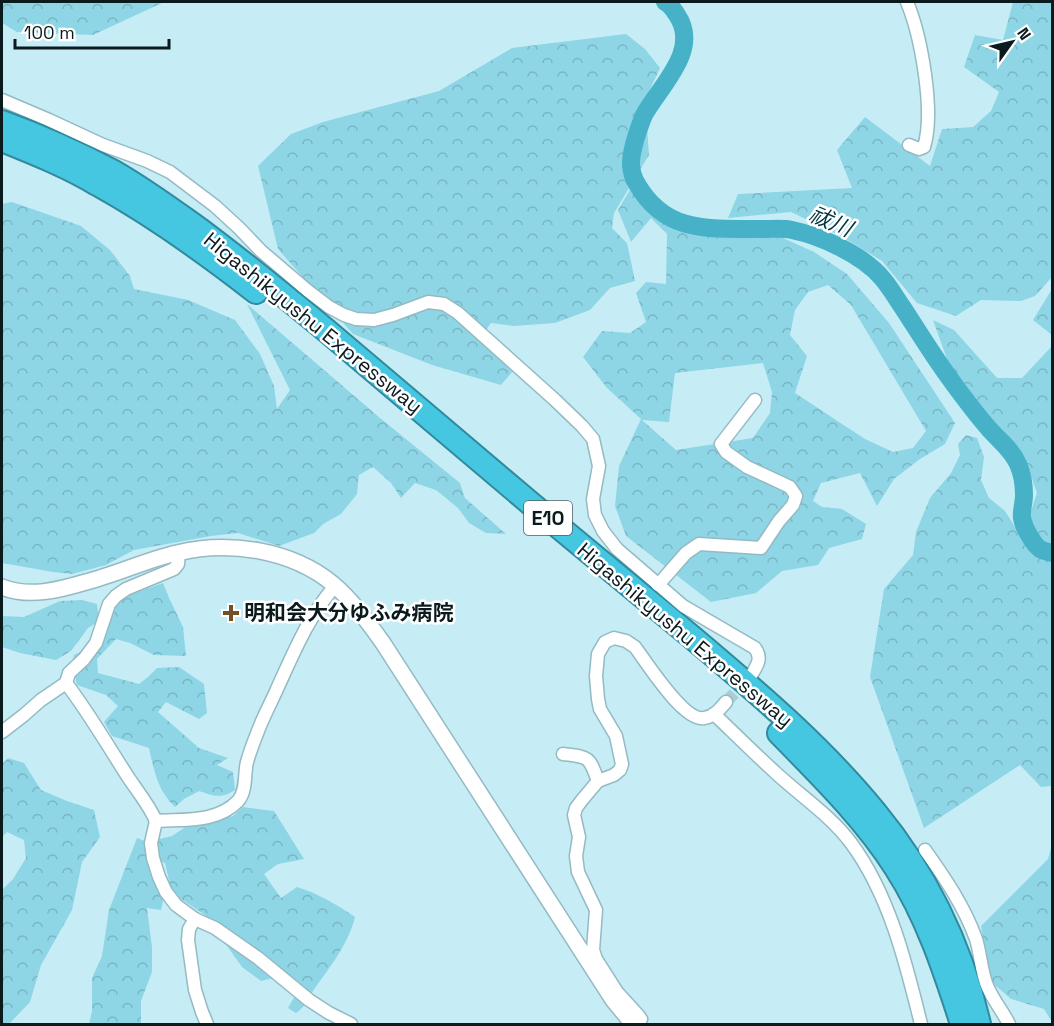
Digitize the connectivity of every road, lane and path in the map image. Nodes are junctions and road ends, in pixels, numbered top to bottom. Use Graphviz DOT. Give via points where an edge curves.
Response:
graph roads {
  1 [pos="908,2"];
  2 [pos="2,100"];
  3 [pos="2,122"];
  4 [pos="2,140"];
  5 [pos="909,146"];
  6 [pos="755,400"];
  7 [pos="179,552"];
  8 [pos="658,585"];
  9 [pos="335,586"];
  10 [pos="2,587"];
  11 [pos="752,674"];
  12 [pos="66,683"];
  13 [pos="726,702"];
  14 [pos="714,714"];
  15 [pos="2,732"];
  16 [pos="563,754"];
  17 [pos="598,781"];
  18 [pos="156,821"];
  19 [pos="925,850"];
  20 [pos="195,919"];
  21 [pos="207,1024"];
  22 [pos="351,1024"];
  23 [pos="637,1024"];
  24 [pos="921,1024"];
  25 [pos="962,1024"];
  26 [pos="980,1024"];
  27 [pos="1009,1024"];
  1 -- 5 [label="street" via="922,58 927,120 924,147"];
  2 -- 8 [label="street" via="170,172 215,206 308,291 344,315 374,320 428,302 444,304 458,313 593,439 599,466 593,499 595,515 617,549"];
  3 -- 26 [label="highway, Higashikyushu Expressway / E10" via="115,173 161,201 271,284 779,713 836,767 902,847 947,927"];
  4 -- 25 [label="highway, Higashikyushu Expressway / E10" via="105,188 150,215 240,280 330,350 770,723 864,823 896,868 942,962"];
  6 -- 8 [label="street" via="721,444 747,467 790,487 796,496 793,505 761,548 699,544"];
  7 -- 9 [label="street" via="227,548 260,551 301,564"];
  7 -- 10 [label="street" via="48,592"];
  7 -- 12 [label="street" via="174,569 126,590 109,604 96,643 69,673"];
  8 -- 11 [label="street" via="683,606 755,648 760,657"];
  9 -- 18 [label="street" via="314,613 258,730 240,799 217,816"];
  9 -- 23 [label="street" via="383,643 613,1000"];
  12 -- 15 [label="street"];
  12 -- 18 [label="street"];
  13 -- 14 [label="street"];
  14 -- 17 [label="street" via="699,719 689,714 635,647 614,638 605,642 598,654 598,699 616,736 622,764 614,775"];
  14 -- 24 [label="street" via="835,824 868,868 885,906"];
  16 -- 17 [label="street" via="584,756"];
  17 -- 23 [label="street" via="574,815 579,837 578,872 596,910 596,959 641,1019"];
  18 -- 20 [label="street" via="151,843 159,877 176,905"];
  19 -- 27 [label="street" via="972,928 988,988"];
  20 -- 21 [label="street" via="188,940 192,974"];
  20 -- 22 [label="street" via="215,928 309,1000"];
}
